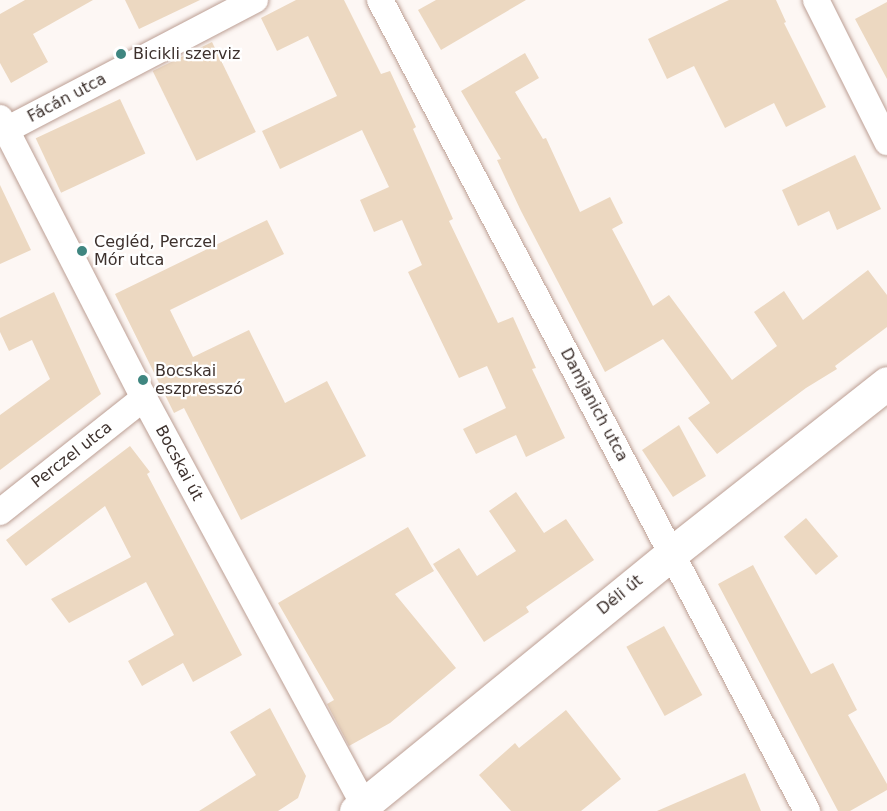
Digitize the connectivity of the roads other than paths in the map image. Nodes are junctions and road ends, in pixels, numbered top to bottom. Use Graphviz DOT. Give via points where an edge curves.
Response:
graph roads {
  1 [pos="255,0"];
  2 [pos="380,0"];
  3 [pos="816,0"];
  4 [pos="3,124"];
  5 [pos="887,142"];
  6 [pos="887,383"];
  7 [pos="144,398"];
  8 [pos="0,512"];
  9 [pos="672,553"];
  10 [pos="360,808"];
  11 [pos="807,811"];
  1 -- 4 [label="street, Fácán utca"];
  2 -- 9 [label="street, Damjanich utca"];
  3 -- 5 [label="street"];
  4 -- 7 [label="street, Bocskai út"];
  6 -- 9 [label="street, Déli út"];
  7 -- 8 [label="street, Perczel utca"];
  7 -- 10 [label="street, Bocskai út"];
  9 -- 10 [label="street, Déli út"];
  9 -- 11 [label="street, Damjanich utca"];
}
